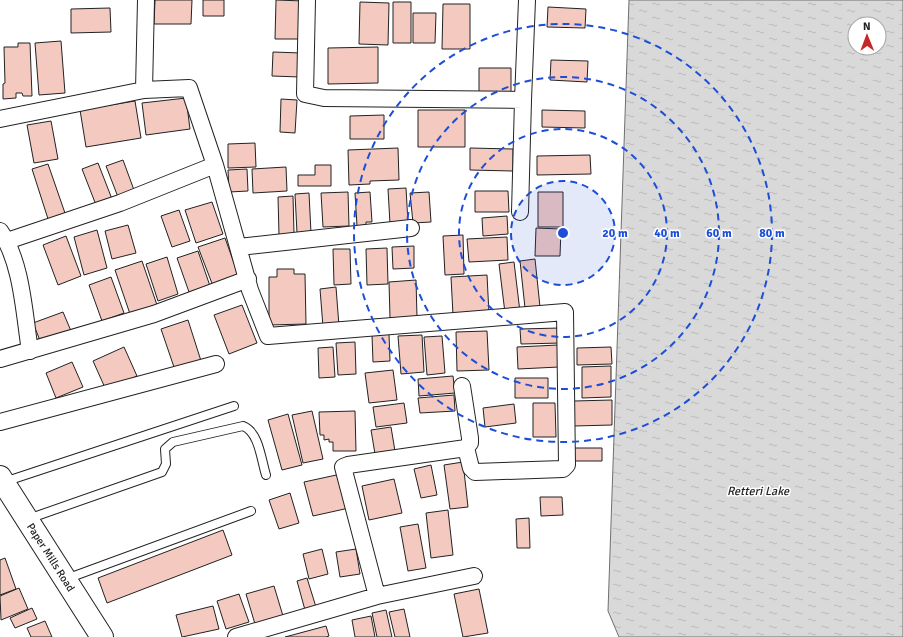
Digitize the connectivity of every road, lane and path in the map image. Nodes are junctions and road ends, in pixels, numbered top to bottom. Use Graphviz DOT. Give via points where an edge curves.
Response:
graph roads {
  1 [pos="146,0"];
  2 [pos="307,0"];
  3 [pos="527,0"];
  4 [pos="144,90"];
  5 [pos="523,100"];
  6 [pos="0,119"];
  7 [pos="215,165"];
  8 [pos="520,212"];
  9 [pos="411,228"];
  10 [pos="4,236"];
  11 [pos="239,247"];
  12 [pos="248,279"];
  13 [pos="30,351"];
  14 [pos="0,359"];
  15 [pos="216,364"];
  16 [pos="462,386"];
  17 [pos="234,406"];
  18 [pos="0,422"];
  19 [pos="466,448"];
  20 [pos="266,475"];
  21 [pos="2,480"];
  22 [pos="251,511"];
  23 [pos="27,519"];
  24 [pos="474,576"];
  25 [pos="66,580"];
  26 [pos="377,596"];
  27 [pos="102,637"];
  28 [pos="236,637"];
  1 -- 4 [label="street"];
  2 -- 5 [label="street" via="305,94 324,98"];
  3 -- 5 [label="street"];
  4 -- 6 [label="street"];
  4 -- 7 [label="street" via="189,88"];
  5 -- 8 [label="street"];
  7 -- 10 [label="street" via="120,203"];
  7 -- 11 [label="street"];
  9 -- 11 [label="street"];
  10 -- 13 [label="street" via="18,274"];
  11 -- 12 [label="street"];
  12 -- 13 [label="street" via="154,314"];
  12 -- 19 [label="street" via="268,336 565,312 567,465 563,469 475,472 471,468"];
  13 -- 14 [label="street"];
  15 -- 18 [label="street"];
  16 -- 19 [label="street" via="470,438"];
  17 -- 21 [label="lane"];
  19 -- 26 [label="street" via="348,464 343,467"];
  20 -- 23 [label="lane" via="254,436 250,429 243,426 173,442 165,449 166,464 162,472"];
  21 -- 23 [label="main road, Paper Mills Road"];
  22 -- 25 [label="lane"];
  23 -- 25 [label="main road, Paper Mills Road"];
  24 -- 26 [label="street"];
  25 -- 27 [label="main road, Paper Mills Road"];
  26 -- 28 [label="street"];
}
